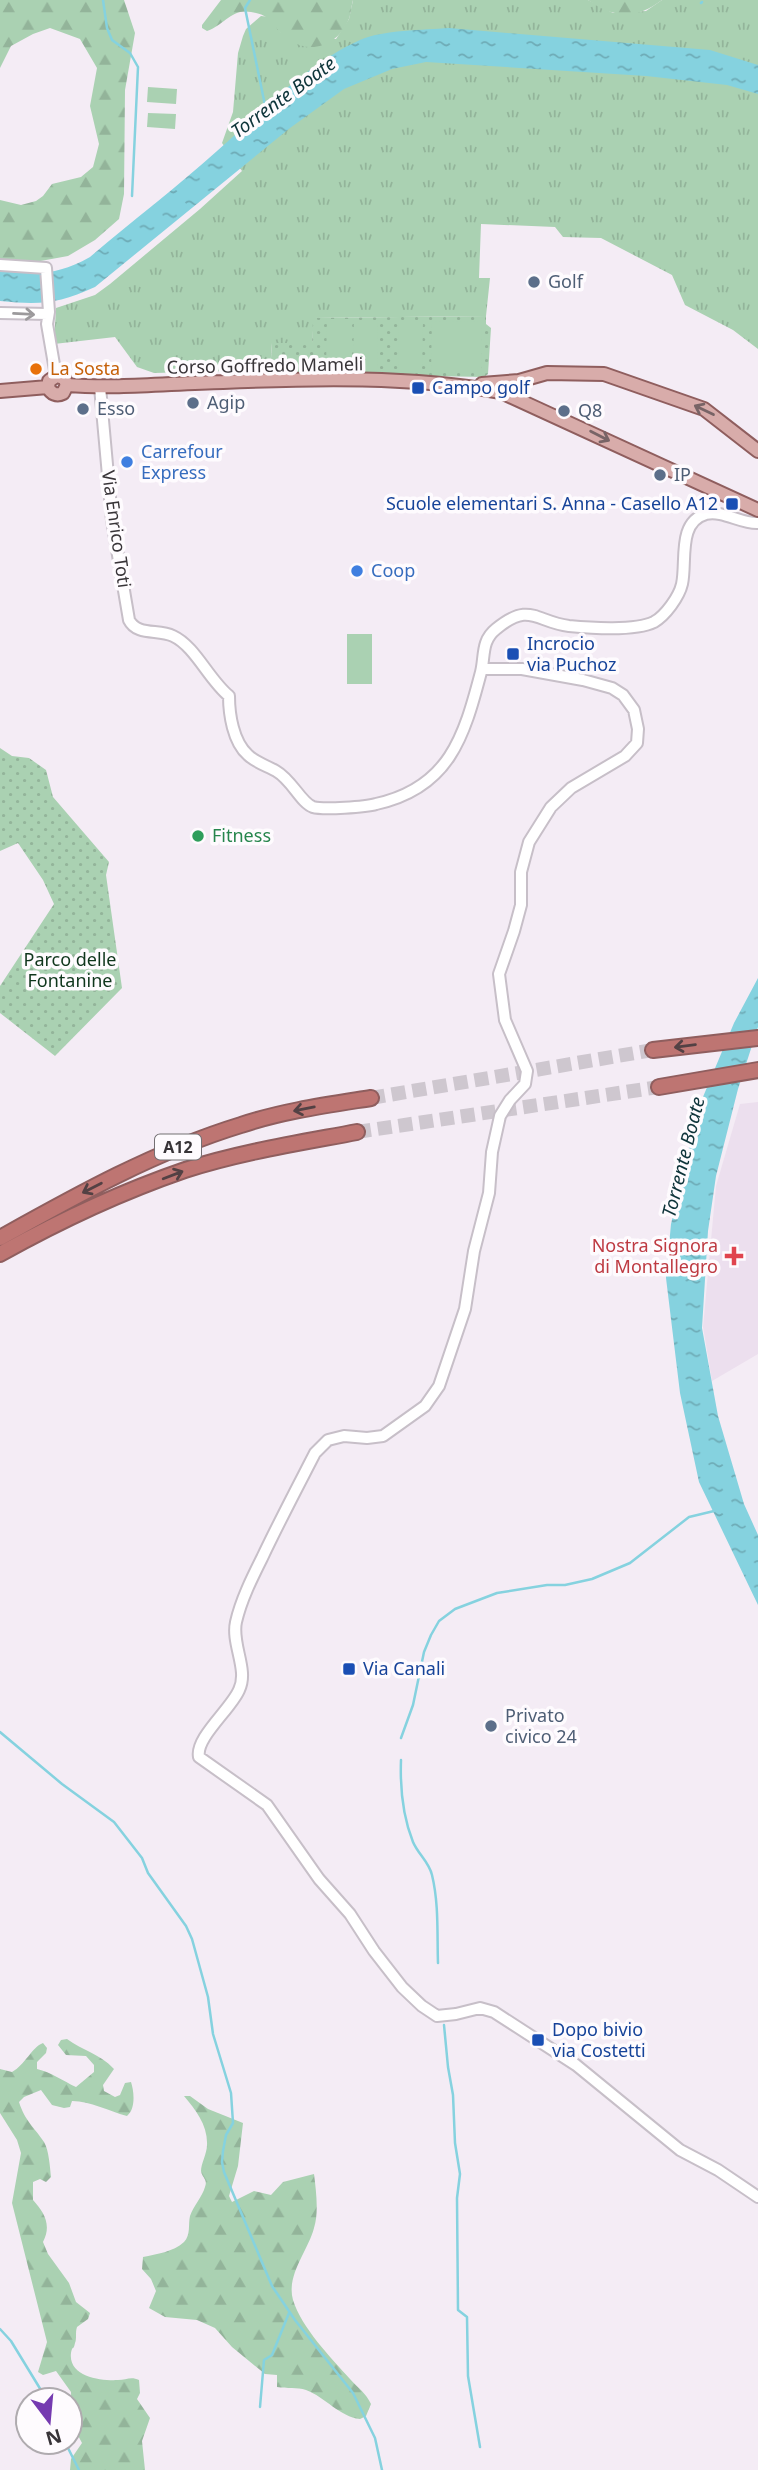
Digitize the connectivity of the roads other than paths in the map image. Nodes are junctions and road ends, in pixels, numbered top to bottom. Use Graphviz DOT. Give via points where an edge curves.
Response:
graph roads {
  1 [pos="0,265"];
  2 [pos="0,313"];
  3 [pos="48,313"];
  4 [pos="56,376"];
  5 [pos="67,385"];
  6 [pos="464,385"];
  7 [pos="48,387"];
  8 [pos="100,387"];
  9 [pos="0,391"];
  10 [pos="758,451"];
  11 [pos="758,510"];
  12 [pos="754,523"];
  13 [pos="482,669"];
  14 [pos="758,1038"];
  15 [pos="653,1050"];
  16 [pos="758,1070"];
  17 [pos="659,1087"];
  18 [pos="371,1098"];
  19 [pos="357,1132"];
  20 [pos="0,1238"];
  21 [pos="0,1254"];
  22 [pos="758,2197"];
  1 -- 3 [label="street" via="46,268"];
  2 -- 3 [label="street, one-way"];
  3 -- 4 [label="street"];
  4 -- 5 [label="main road" via="64,378"];
  4 -- 7 [label="main road"];
  5 -- 7 [label="main road" via="60,394"];
  5 -- 8 [label="main road, Corso Goffredo Mameli"];
  6 -- 8 [label="main road, Corso Goffredo Mameli" via="329,381"];
  10 -- 6 [label="main road, one-way" via="704,409 604,374 547,373 519,381"];
  6 -- 11 [label="main road, one-way" via="516,397"];
  7 -- 9 [label="main road"];
  8 -- 13 [label="street, Via Enrico Toti" via="112,520 133,627 172,635 183,642 229,696 238,743 248,755 284,776 303,801 314,807 369,806 393,801 418,788 443,768 461,736"];
  12 -- 13 [label="street" via="709,513 694,521 687,534 681,586 672,604 654,622 636,627 567,626 538,615 516,615 484,645"];
  13 -- 22 [label="street" via="522,669 612,688 634,710 637,743 625,756 571,788 551,807 529,842 521,872 521,905 499,974 505,1020 527,1071 525,1084 500,1116 466,1310 439,1385 425,1406 383,1436 336,1438 315,1453 239,1612 235,1640 241,1688 198,1751 267,1805 319,1879 422,2007 437,2015 480,2008 494,2012 576,2064 680,2150"];
  14 -- 15 [label="highway, one-way"];
  16 -- 17 [label="highway"];
  18 -- 20 [label="highway, A12, one-way" via="302,1109 177,1147"];
  21 -- 19 [label="highway, A12, one-way" via="95,1205 185,1170"];
}
